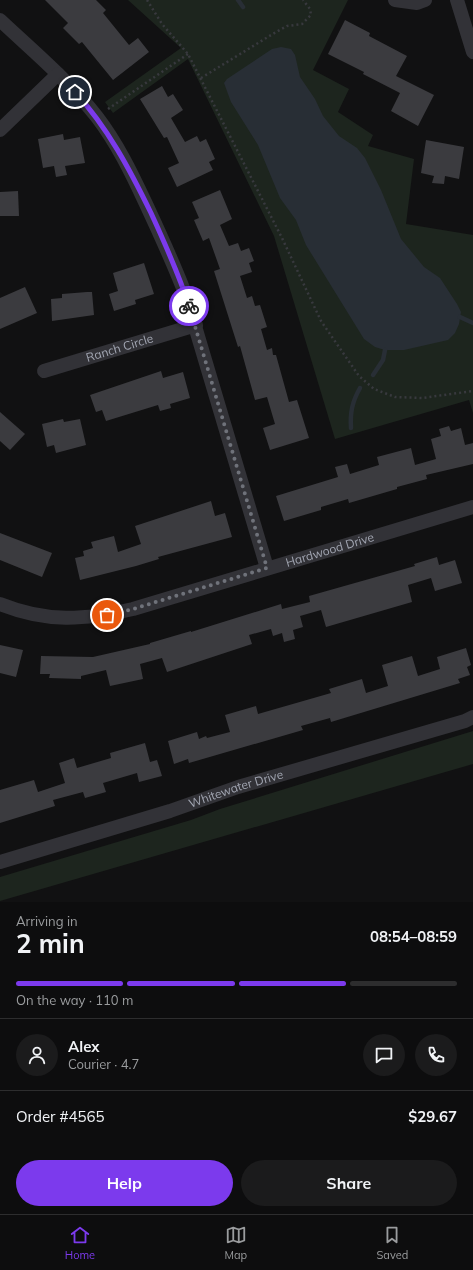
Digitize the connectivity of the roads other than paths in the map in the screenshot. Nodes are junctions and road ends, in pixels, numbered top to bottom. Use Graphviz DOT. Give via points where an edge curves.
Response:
graph roads {
  1 [pos="396,0"];
  2 [pos="425,0"];
  3 [pos="457,0"];
  4 [pos="0,20"];
  5 [pos="473,52"];
  6 [pos="58,74"];
  7 [pos="0,130"];
  8 [pos="196,325"];
  9 [pos="44,371"];
  10 [pos="472,512"];
  11 [pos="267,568"];
  12 [pos="0,604"];
  13 [pos="473,717"];
  14 [pos="0,862"];
  1 -- 2 [label="street" via="417,3"];
  3 -- 5 [label="street"];
  4 -- 6 [label="street"];
  6 -- 7 [label="street"];
  6 -- 8 [label="street" via="97,117 130,170 175,267"];
  8 -- 9 [label="street, Ranch Circle"];
  8 -- 11 [label="street"];
  10 -- 11 [label="street, Hardwood Drive"];
  11 -- 12 [label="street, Hardwood Drive" via="133,609 86,618 31,615"];
  13 -- 14 [label="street, Whitewater Drive" via="457,724 238,787 170,811"];
}
